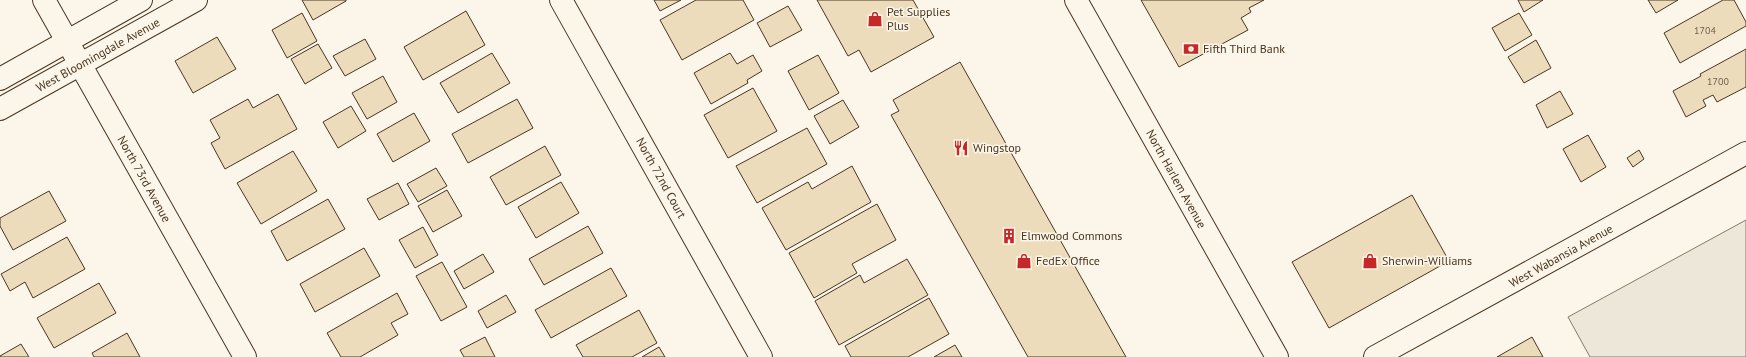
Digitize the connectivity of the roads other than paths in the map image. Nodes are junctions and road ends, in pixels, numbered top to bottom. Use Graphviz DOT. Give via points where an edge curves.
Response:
graph roads {
  1 [pos="44,0"];
  2 [pos="141,0"];
  3 [pos="196,0"];
  4 [pos="561,0"];
  5 [pos="1076,0"];
  6 [pos="68,42"];
  7 [pos="80,64"];
  8 [pos="0,79"];
  9 [pos="0,110"];
  10 [pos="1746,153"];
  11 [pos="245,357"];
  12 [pos="760,357"];
  13 [pos="1277,357"];
  14 [pos="1375,357"];
  1 -- 6 [label="street, North 73rd Avenue"];
  2 -- 6 [label="street"];
  3 -- 7 [label="street, West Bloomingdale Avenue"];
  4 -- 12 [label="street, North 72nd Court"];
  5 -- 13 [label="street, North Harlem Avenue"];
  6 -- 7 [label="street, North 73rd Avenue"];
  6 -- 8 [label="street"];
  7 -- 9 [label="street, West Bloomingdale Avenue"];
  7 -- 11 [label="street, North 73rd Avenue"];
  10 -- 14 [label="street, West Wabansia Avenue"];
}
